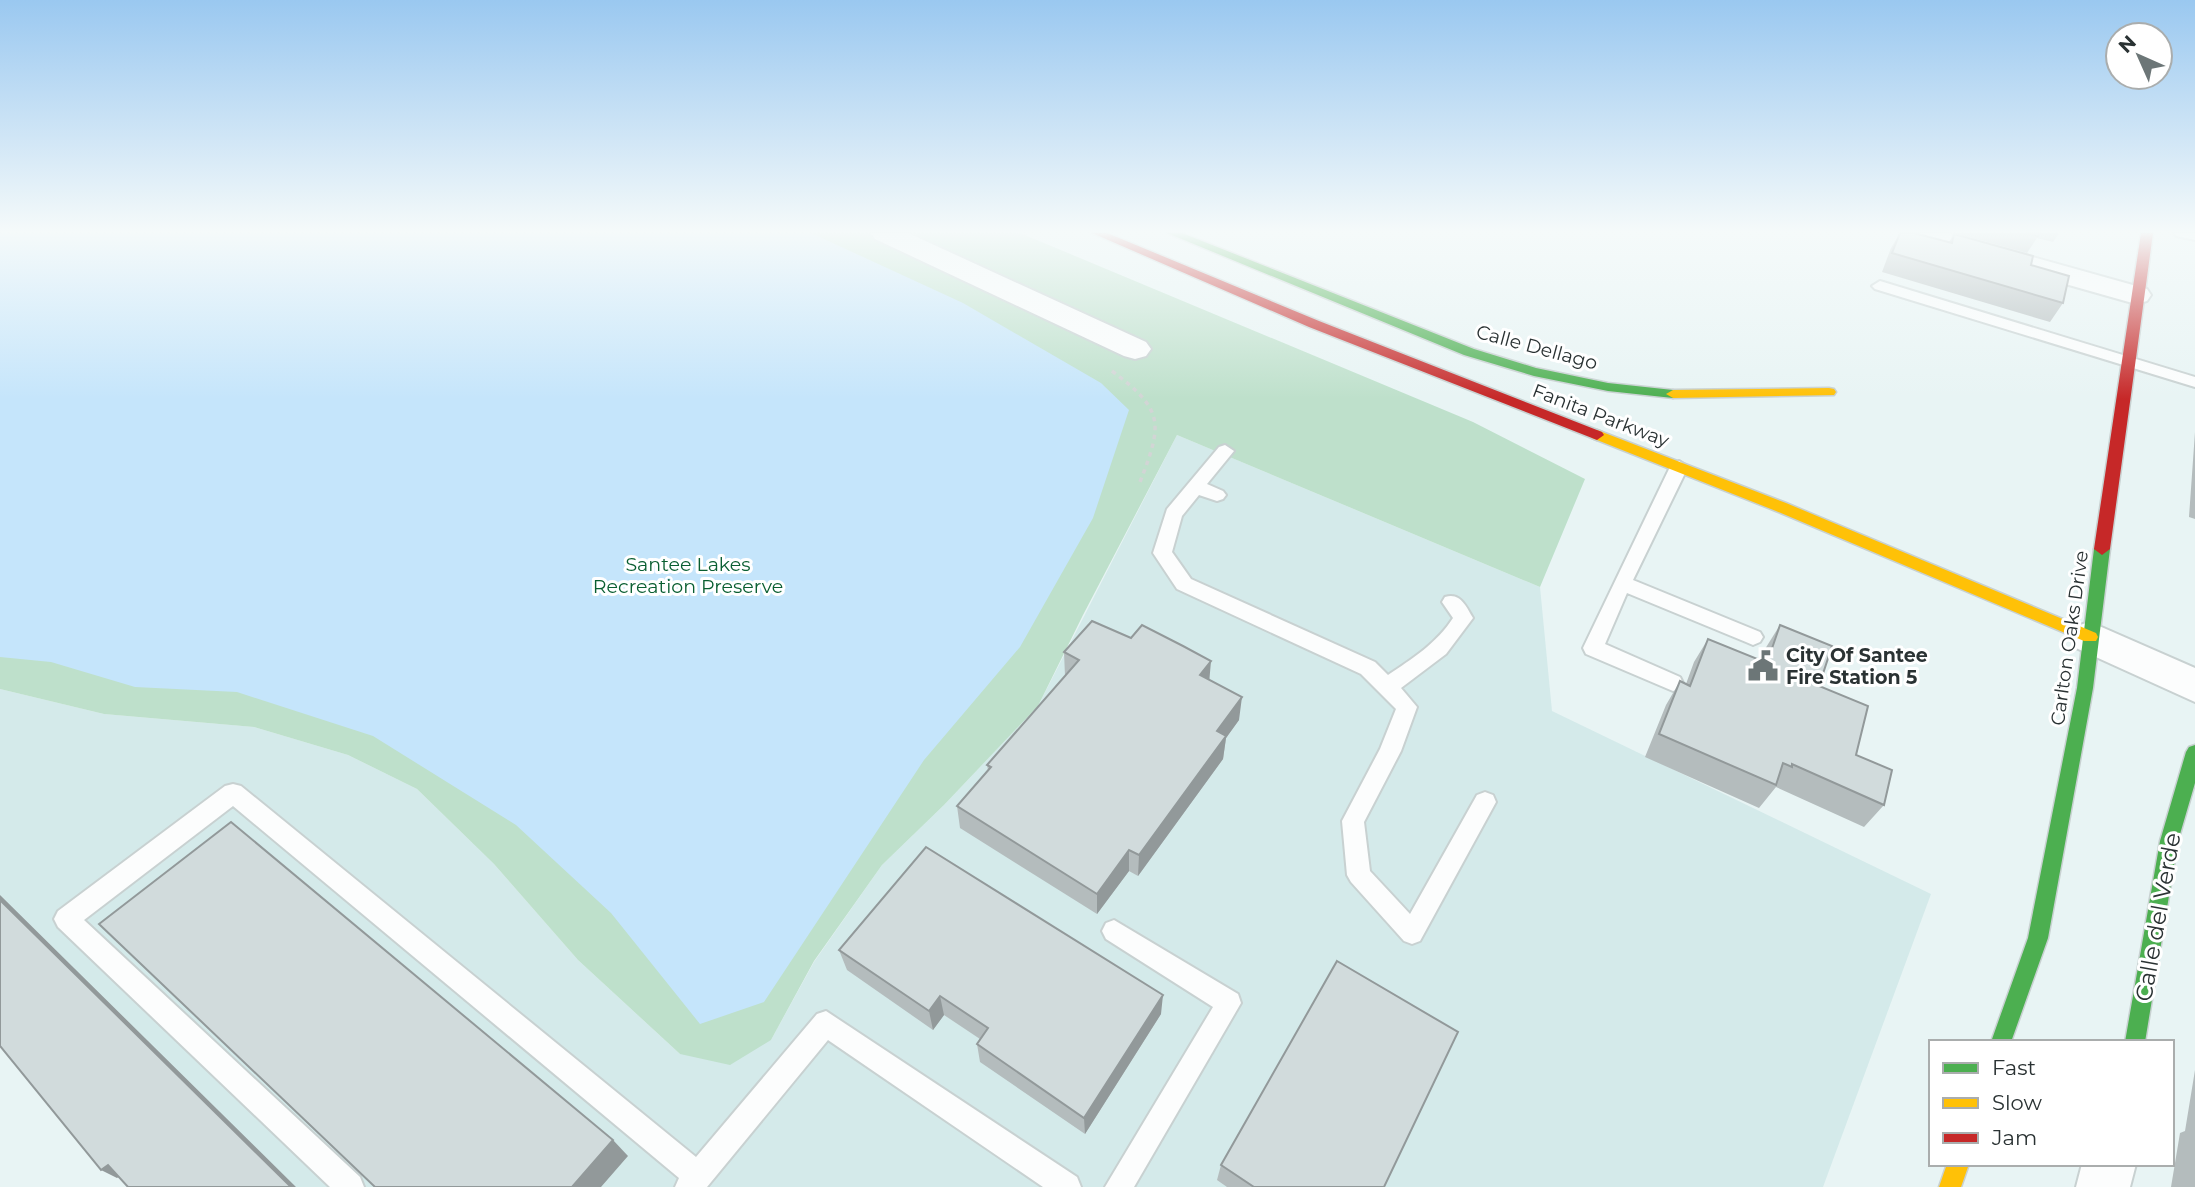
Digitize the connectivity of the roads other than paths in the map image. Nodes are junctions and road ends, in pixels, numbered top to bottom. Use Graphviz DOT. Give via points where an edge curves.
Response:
graph roads {
  1 [pos="1004,288"];
  2 [pos="1223,288"];
  3 [pos="1311,288"];
  4 [pos="1888,288"];
  5 [pos="2113,288"];
  6 [pos="2137,288"];
  7 [pos="2136,295"];
  8 [pos="1135,349"];
  9 [pos="2128,363"];
  10 [pos="2195,382"];
  11 [pos="1829,392"];
  12 [pos="1225,451"];
  13 [pos="1679,467"];
  14 [pos="1196,487"];
  15 [pos="1217,495"];
  16 [pos="1622,583"];
  17 [pos="1452,602"];
  18 [pos="1752,637"];
  19 [pos="2090,637"];
  20 [pos="1673,683"];
  21 [pos="2195,686"];
  22 [pos="1386,687"];
  23 [pos="2195,752"];
  24 [pos="1485,802"];
  25 [pos="1114,932"];
  26 [pos="2002,1040"];
  27 [pos="2135,1040"];
  28 [pos="1957,1166"];
  29 [pos="2108,1166"];
  30 [pos="694,1182"];
  31 [pos="350,1187"];
  32 [pos="1067,1187"];
  33 [pos="1119,1187"];
  34 [pos="1950,1187"];
  35 [pos="2103,1187"];
  1 -- 8 [label="street"];
  2 -- 13 [label="street, Fanita Parkway"];
  3 -- 11 [label="street, Calle Dellago" via="1469,352 1534,372 1608,387 1674,394"];
  4 -- 9 [label="lane"];
  5 -- 7 [label="street"];
  6 -- 7 [label="street, Carlton Oaks Drive"];
  7 -- 9 [label="street, Carlton Oaks Drive"];
  9 -- 10 [label="lane"];
  9 -- 19 [label="street, Carlton Oaks Drive"];
  12 -- 14 [label="lane"];
  13 -- 16 [label="lane"];
  13 -- 19 [label="street, Fanita Parkway"];
  14 -- 15 [label="lane"];
  14 -- 22 [label="lane" via="1173,513 1162,552 1184,584 1368,668"];
  16 -- 18 [label="lane"];
  16 -- 20 [label="lane" via="1592,648"];
  17 -- 22 [label="lane" via="1463,618 1454,635 1426,661"];
  19 -- 21 [label="street"];
  19 -- 26 [label="street, Carlton Oaks Drive" via="2085,688 2038,938"];
  22 -- 24 [label="lane" via="1407,707 1353,821 1359,876 1412,933"];
  23 -- 27 [label="street, Calle del Verde" via="2169,841"];
  25 -- 33 [label="lane" via="1229,1003"];
  28 -- 34 [label="street"];
  29 -- 35 [label="street"];
  30 -- 31 [label="lane" via="233,793 66,919"];
  30 -- 32 [label="lane" via="826,1023"];
}
